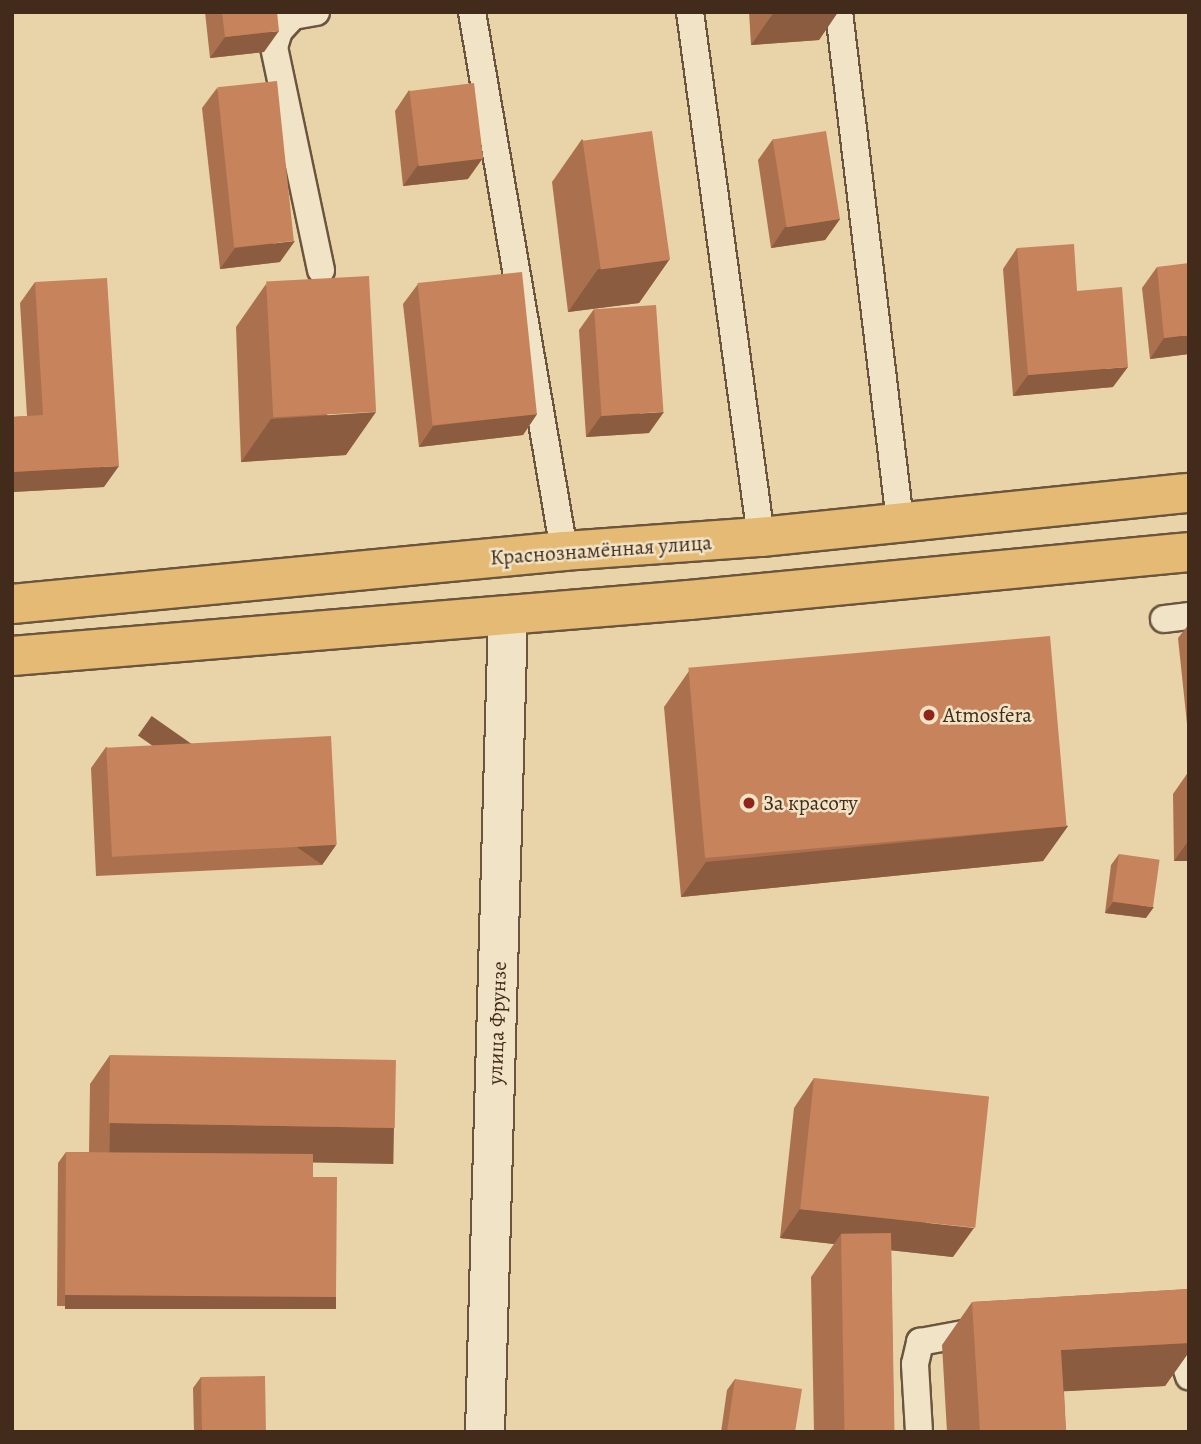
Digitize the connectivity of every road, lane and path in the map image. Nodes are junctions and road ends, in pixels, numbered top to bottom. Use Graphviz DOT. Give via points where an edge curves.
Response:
graph roads {
  1 [pos="316,12"];
  2 [pos="472,12"];
  3 [pos="690,12"];
  4 [pos="839,12"];
  5 [pos="321,270"];
  6 [pos="1189,493"];
  7 [pos="900,521"];
  8 [pos="761,537"];
  9 [pos="564,551"];
  10 [pos="1189,552"];
  11 [pos="12,604"];
  12 [pos="508,615"];
  13 [pos="12,656"];
  14 [pos="1146,1316"];
  15 [pos="1009,1328"];
  16 [pos="1189,1376"];
  17 [pos="485,1432"];
  18 [pos="919,1432"];
  1 -- 5 [label="lane" via="293,16 279,31 274,47"];
  2 -- 9 [label="lane"];
  3 -- 8 [label="lane"];
  4 -- 7 [label="lane"];
  6 -- 7 [label="highway, Краснознамённая улица"];
  7 -- 8 [label="highway, Краснознамённая улица"];
  8 -- 9 [label="highway, Краснознамённая улица"];
  9 -- 11 [label="highway, Краснознамённая улица"];
  10 -- 12 [label="highway"];
  12 -- 13 [label="highway"];
  12 -- 17 [label="street, улица Фрунзе"];
  14 -- 16 [label="lane" via="1159,1317 1174,1330"];
  15 -- 18 [label="lane" via="940,1335 920,1342 915,1364"];
}
